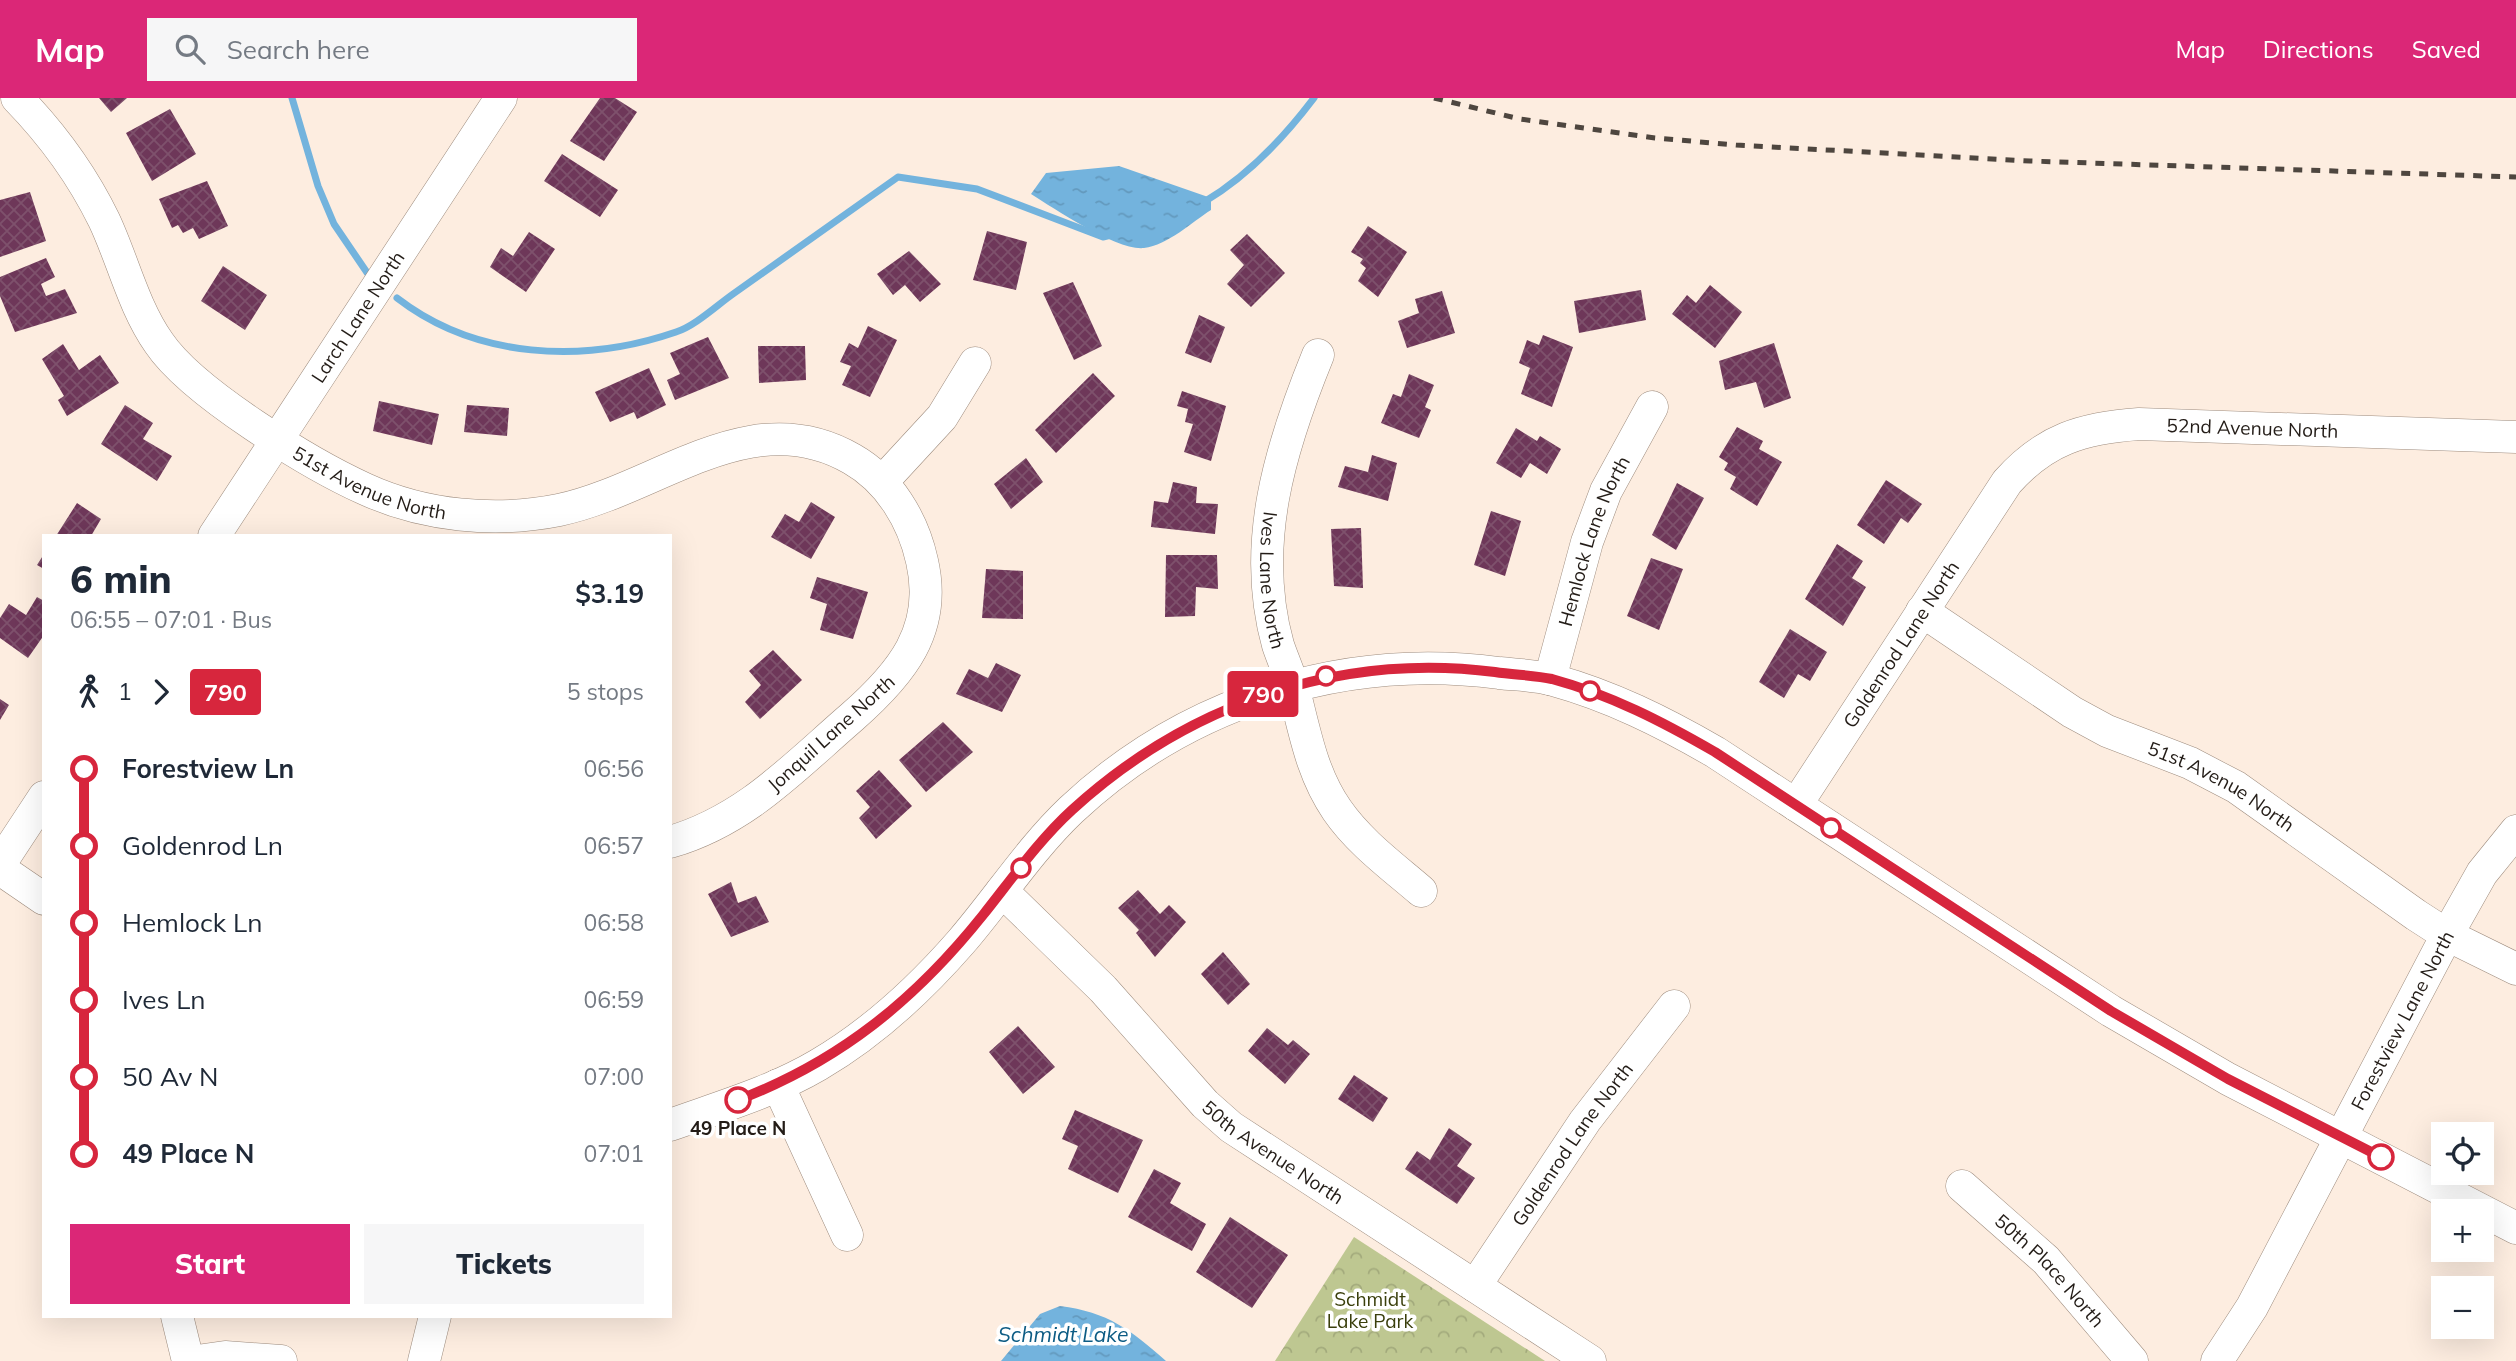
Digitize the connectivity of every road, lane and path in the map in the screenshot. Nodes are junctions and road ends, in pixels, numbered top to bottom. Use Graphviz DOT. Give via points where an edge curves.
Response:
graph roads {
  1 [pos="16,98"];
  2 [pos="500,98"];
  3 [pos="1318,355"];
  4 [pos="975,363"];
  5 [pos="1652,407"];
  6 [pos="2516,437"];
  7 [pos="278,439"];
  8 [pos="882,482"];
  9 [pos="2007,482"];
  10 [pos="215,534"];
  11 [pos="1922,611"];
  12 [pos="1550,679"];
  13 [pos="1293,686"];
  14 [pos="42,800"];
  15 [pos="1796,805"];
  16 [pos="2516,831"];
  17 [pos="672,841"];
  18 [pos="0,864"];
  19 [pos="0,869"];
  20 [pos="1002,891"];
  21 [pos="1421,891"];
  22 [pos="42,898"];
  23 [pos="2447,935"];
  24 [pos="2516,969"];
  25 [pos="1674,1006"];
  26 [pos="778,1085"];
  27 [pos="672,1124"];
  28 [pos="2342,1137"];
  29 [pos="1962,1185"];
  30 [pos="2516,1228"];
  31 [pos="847,1235"];
  32 [pos="1475,1286"];
  33 [pos="177,1318"];
  34 [pos="435,1318"];
  35 [pos="188,1361"];
  36 [pos="197,1361"];
  37 [pos="281,1361"];
  38 [pos="424,1361"];
  39 [pos="1590,1361"];
  40 [pos="2132,1361"];
  41 [pos="2217,1361"];
  1 -- 7 [label="street, 51st Avenue North" via="52,134 79,174 158,343 182,372"];
  2 -- 7 [label="street, Larch Lane North"];
  3 -- 13 [label="street, Ives Lane North" via="1291,421 1274,481 1267,537 1269,592 1278,644"];
  4 -- 8 [label="street" via="942,417"];
  5 -- 12 [label="street, Hemlock Lane North" via="1606,491 1587,542"];
  6 -- 9 [label="street, 52nd Avenue North" via="2110,426 2058,440 2027,459"];
  7 -- 8 [label="street, 51st Avenue North" via="366,490 412,508 464,515 559,510 721,448 755,440 789,438 831,446"];
  7 -- 10 [label="street, Larch Lane North"];
  8 -- 17 [label="street, Jonquil Lane North" via="906,515 925,572 926,609 916,641 899,671 754,803 722,823"];
  9 -- 11 [label="street, Goldenrod Lane North"];
  11 -- 15 [label="street, Goldenrod Lane North"];
  11 -- 23 [label="street, 51st Avenue North" via="2072,712 2236,787 2338,863"];
  12 -- 13 [label="street" via="1460,667 1393,667"];
  12 -- 15 [label="street" via="1604,695 1665,724"];
  13 -- 20 [label="street" via="1255,696 1189,725 1128,764 1070,811"];
  13 -- 21 [label="street, Ives Lane North" via="1320,784 1360,838"];
  14 -- 18 [label="street"];
  15 -- 28 [label="street" via="2111,1011 2228,1079"];
  16 -- 23 [label="street, Forestview Lane North" via="2482,873"];
  19 -- 22 [label="street"];
  20 -- 26 [label="street" via="915,990 866,1032 818,1065"];
  20 -- 32 [label="street, 50th Avenue North" via="1103,989 1231,1127"];
  23 -- 24 [label="street, 51st Avenue North"];
  23 -- 28 [label="street, Forestview Lane North"];
  25 -- 32 [label="street, Goldenrod Lane North" via="1570,1142"];
  26 -- 27 [label="street"];
  26 -- 31 [label="street"];
  28 -- 30 [label="street"];
  28 -- 41 [label="street, Forestview Lane North" via="2252,1307"];
  29 -- 40 [label="street, 50th Place North" via="2046,1260"];
  32 -- 39 [label="street, 50th Avenue North"];
  33 -- 35 [label="street"];
  34 -- 38 [label="street"];
  36 -- 37 [label="street" via="225,1357"];
}
